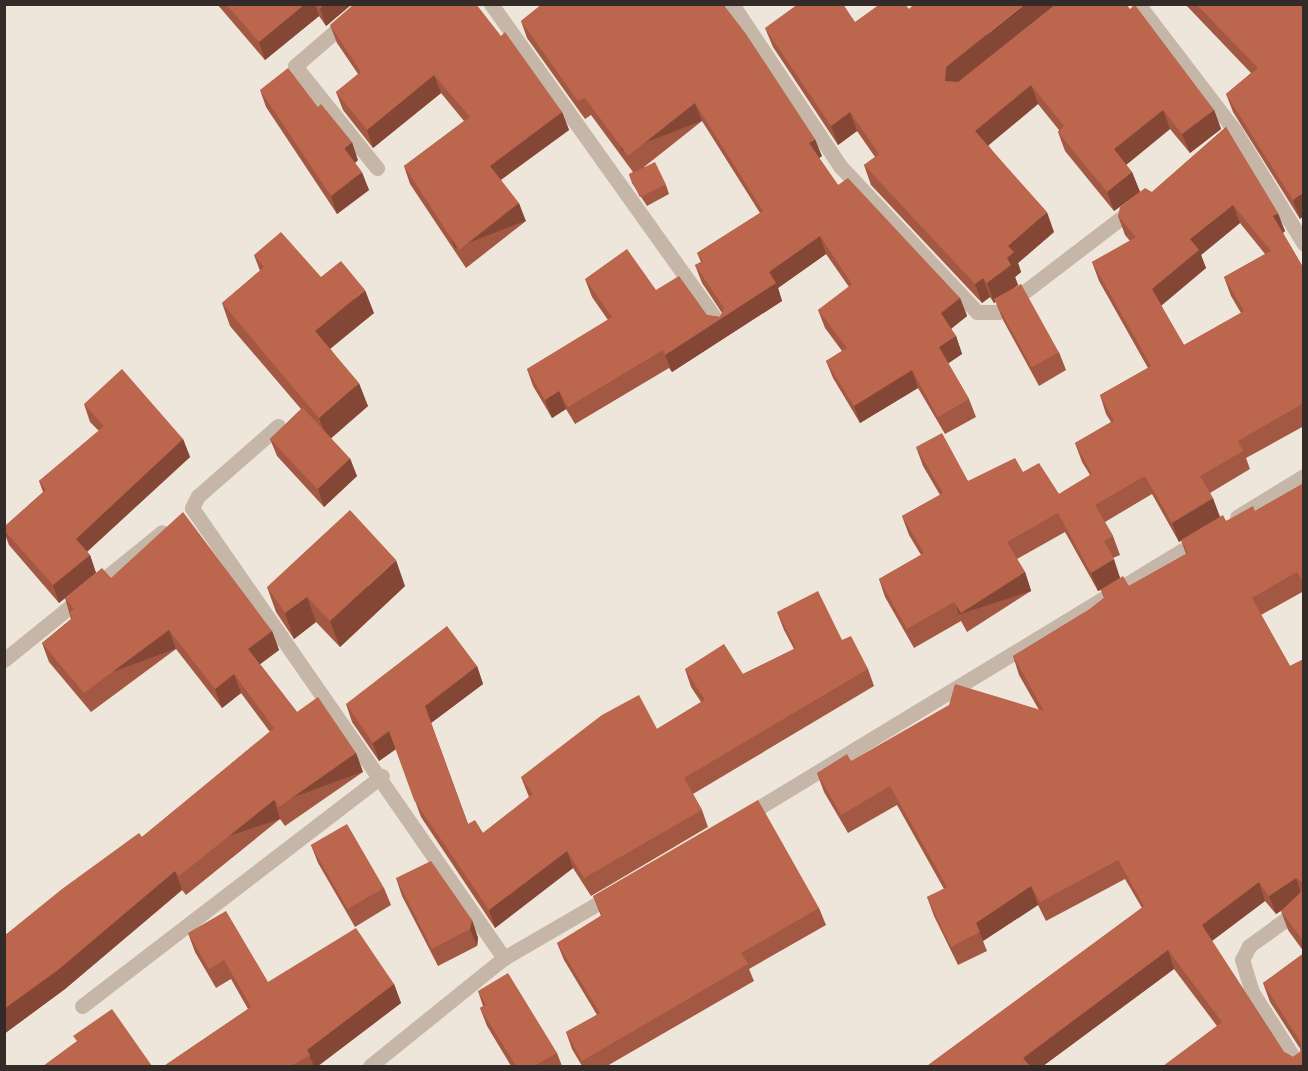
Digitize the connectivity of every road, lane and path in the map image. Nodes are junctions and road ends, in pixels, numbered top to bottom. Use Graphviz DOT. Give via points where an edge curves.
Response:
graph roads {
  1 [pos="367,4"];
  2 [pos="491,4"];
  3 [pos="732,4"];
  4 [pos="1138,4"];
  5 [pos="1235,131"];
  6 [pos="1198,160"];
  7 [pos="377,168"];
  8 [pos="1151,195"];
  9 [pos="1304,244"];
  10 [pos="721,327"];
  11 [pos="278,426"];
  12 [pos="1304,476"];
  13 [pos="192,508"];
  14 [pos="4,660"];
  15 [pos="382,776"];
  16 [pos="729,826"];
  17 [pos="627,886"];
  18 [pos="1304,906"];
  19 [pos="504,958"];
  20 [pos="81,1006"];
  21 [pos="370,1066"];
  22 [pos="1299,1066"];
  1 -- 7 [label="street" via="295,66"];
  2 -- 10 [label="street"];
  3 -- 8 [label="street" via="840,166 976,312 998,312"];
  4 -- 5 [label="street"];
  5 -- 6 [label="street"];
  5 -- 9 [label="street"];
  11 -- 13 [label="street" via="198,496"];
  12 -- 16 [label="street"];
  13 -- 14 [label="street"];
  13 -- 15 [label="street"];
  15 -- 19 [label="street"];
  15 -- 20 [label="street"];
  17 -- 19 [label="street"];
  18 -- 22 [label="street" via="1249,946 1242,960 1252,992"];
  19 -- 21 [label="street"];
}
